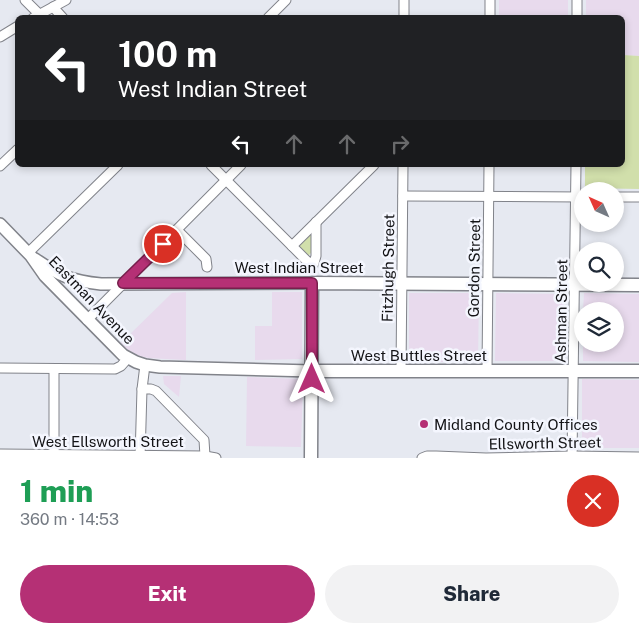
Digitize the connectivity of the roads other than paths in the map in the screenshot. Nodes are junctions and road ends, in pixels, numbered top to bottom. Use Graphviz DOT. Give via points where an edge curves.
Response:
graph roads {
  1 [pos="25,0"];
  2 [pos="66,0"];
  3 [pos="286,0"];
  4 [pos="404,0"];
  5 [pos="490,0"];
  6 [pos="577,0"];
  7 [pos="52,7"];
  8 [pos="35,15"];
  9 [pos="38,15"];
  10 [pos="60,15"];
  11 [pos="271,15"];
  12 [pos="404,15"];
  13 [pos="490,15"];
  14 [pos="577,15"];
  15 [pos="15,28"];
  16 [pos="0,37"];
  17 [pos="15,152"];
  18 [pos="0,166"];
  19 [pos="116,167"];
  20 [pos="213,167"];
  21 [pos="239,167"];
  22 [pos="372,167"];
  23 [pos="403,167"];
  24 [pos="488,167"];
  25 [pos="576,167"];
  26 [pos="226,180"];
  27 [pos="578,182"];
  28 [pos="402,196"];
  29 [pos="488,196"];
  30 [pos="574,197"];
  31 [pos="624,197"];
  32 [pos="639,197"];
  33 [pos="316,222"];
  34 [pos="0,224"];
  35 [pos="177,230"];
  36 [pos="292,246"];
  37 [pos="29,254"];
  38 [pos="207,267"];
  39 [pos="123,283"];
  40 [pos="312,283"];
  41 [pos="402,284"];
  42 [pos="487,284"];
  43 [pos="574,284"];
  44 [pos="624,285"];
  45 [pos="639,285"];
  46 [pos="575,292"];
  47 [pos="87,320"];
  48 [pos="128,358"];
  49 [pos="145,365"];
  50 [pos="0,368"];
  51 [pos="54,369"];
  52 [pos="312,370"];
  53 [pos="401,371"];
  54 [pos="487,371"];
  55 [pos="574,371"];
  56 [pos="639,371"];
  57 [pos="142,389"];
  58 [pos="0,454"];
  59 [pos="54,456"];
  60 [pos="140,456"];
  61 [pos="205,456"];
  62 [pos="639,456"];
  63 [pos="451,457"];
  64 [pos="572,457"];
  65 [pos="216,458"];
  66 [pos="311,458"];
  67 [pos="422,458"];
  1 -- 8 [label="street"];
  2 -- 7 [label="street"];
  3 -- 11 [label="street"];
  4 -- 12 [label="street"];
  5 -- 13 [label="street"];
  6 -- 14 [label="street"];
  7 -- 9 [label="street"];
  7 -- 10 [label="street"];
  15 -- 16 [label="street"];
  17 -- 18 [label="street"];
  19 -- 37 [label="street"];
  20 -- 26 [label="street"];
  21 -- 26 [label="street"];
  22 -- 33 [label="street"];
  23 -- 28 [label="street, Fitzhugh Street"];
  24 -- 29 [label="street, Gordon Street"];
  25 -- 27 [label="street, Ashman Street"];
  26 -- 35 [label="street"];
  26 -- 36 [label="street"];
  28 -- 29 [label="street"];
  28 -- 41 [label="street, Fitzhugh Street"];
  29 -- 30 [label="street"];
  29 -- 42 [label="street, Gordon Street"];
  31 -- 32 [label="street"];
  33 -- 36 [label="street"];
  33 -- 36 [label="street" via="314,264"];
  34 -- 37 [label="main road, Eastman Avenue"];
  35 -- 38 [label="street" via="206,259"];
  35 -- 39 [label="street"];
  37 -- 39 [label="main road, West Indian Street" via="74,280"];
  37 -- 47 [label="main road, Eastman Avenue" via="44,276"];
  39 -- 40 [label="main road, West Indian Street"];
  39 -- 47 [label="street"];
  40 -- 41 [label="highway, West Indian Street"];
  40 -- 52 [label="highway"];
  41 -- 42 [label="highway, West Indian Street"];
  41 -- 53 [label="street, Fitzhugh Street"];
  42 -- 43 [label="highway, West Indian Street"];
  42 -- 54 [label="street, Gordon Street"];
  44 -- 45 [label="highway, West Indian Street"];
  46 -- 55 [label="street, Ashman Street"];
  47 -- 48 [label="main road, Eastman Avenue"];
  48 -- 49 [label="main road, Eastman Avenue"];
  48 -- 51 [label="street" via="115,369"];
  49 -- 52 [label="main road, West Buttles Street"];
  49 -- 57 [label="street"];
  50 -- 51 [label="street"];
  51 -- 59 [label="street"];
  52 -- 53 [label="highway, West Buttles Street"];
  52 -- 66 [label="highway"];
  53 -- 54 [label="highway, West Buttles Street"];
  54 -- 55 [label="highway, West Buttles Street"];
  55 -- 56 [label="highway, West Buttles Street"];
  55 -- 64 [label="street, Ashman Street"];
  57 -- 60 [label="street"];
  57 -- 61 [label="street" via="156,392 204,440"];
  58 -- 59 [label="street, West Ellsworth Street"];
  59 -- 60 [label="street, West Ellsworth Street"];
  60 -- 61 [label="street, West Ellsworth Street"];
  61 -- 65 [label="street, West Ellsworth Street"];
  62 -- 64 [label="street, Ellsworth Street"];
  63 -- 64 [label="street, Ellsworth Street"];
  63 -- 67 [label="street, Ellsworth Street"];
}
